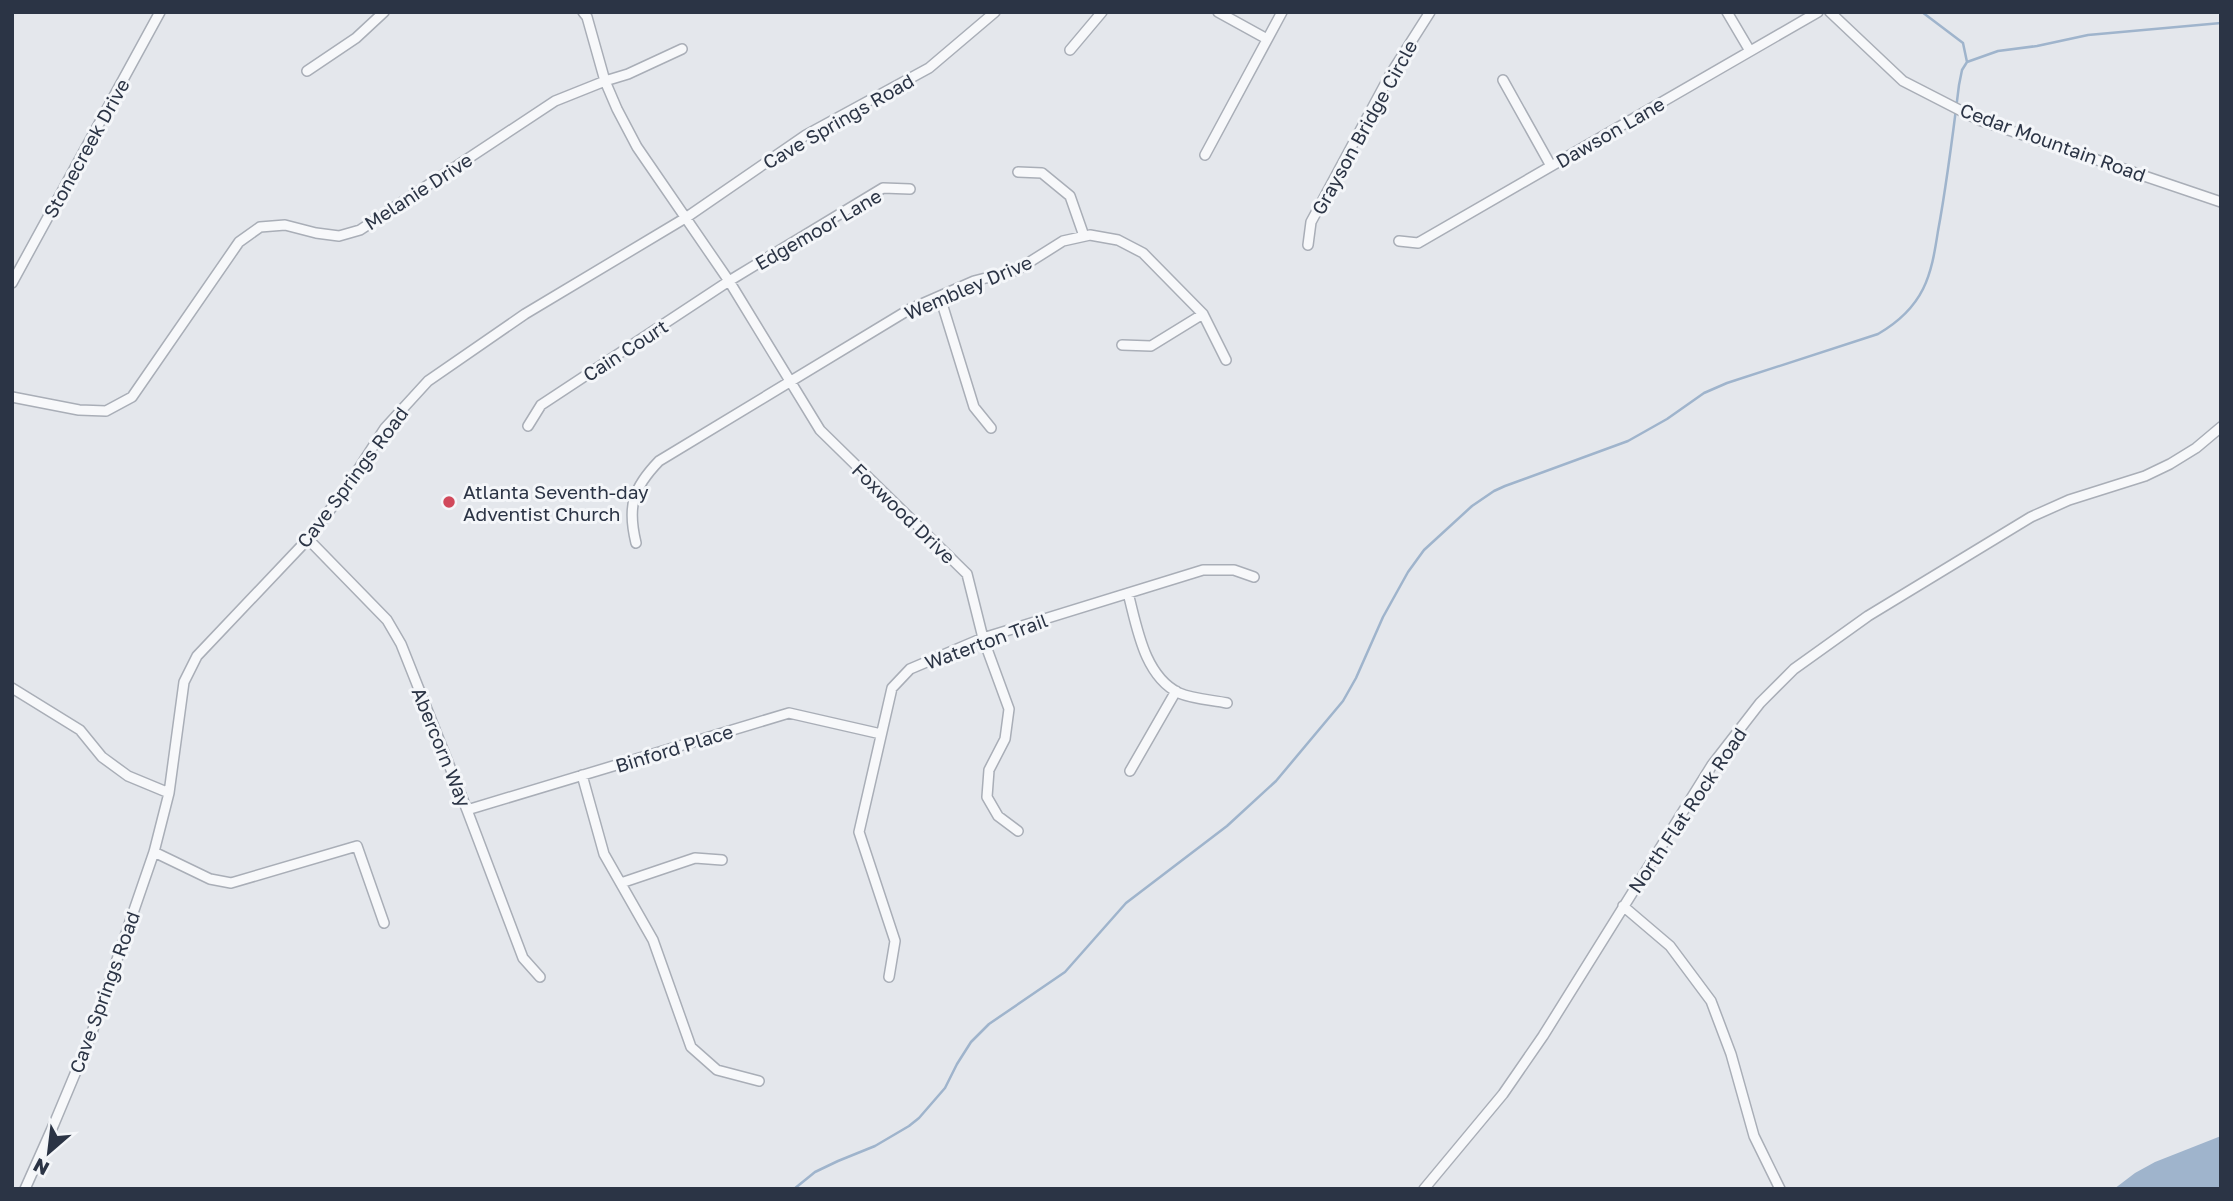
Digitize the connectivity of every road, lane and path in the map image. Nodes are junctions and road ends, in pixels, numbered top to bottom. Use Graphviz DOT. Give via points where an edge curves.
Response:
graph roads {
  1 [pos="160,12"];
  2 [pos="384,12"];
  3 [pos="583,12"];
  4 [pos="995,12"];
  5 [pos="1102,12"];
  6 [pos="1218,12"];
  7 [pos="1282,12"];
  8 [pos="1430,12"];
  9 [pos="1727,12"];
  10 [pos="1818,12"];
  11 [pos="1830,12"];
  12 [pos="1267,39"];
  13 [pos="682,49"];
  14 [pos="1070,50"];
  15 [pos="1751,51"];
  16 [pos="307,71"];
  17 [pos="1503,80"];
  18 [pos="605,81"];
  19 [pos="1205,155"];
  20 [pos="1551,166"];
  21 [pos="1018,172"];
  22 [pos="910,189"];
  23 [pos="2221,202"];
  24 [pos="687,217"];
  25 [pos="1084,236"];
  26 [pos="1399,242"];
  27 [pos="1308,245"];
  28 [pos="729,281"];
  29 [pos="12,283"];
  30 [pos="940,297"];
  31 [pos="1203,314"];
  32 [pos="1122,345"];
  33 [pos="1226,360"];
  34 [pos="792,382"];
  35 [pos="12,397"];
  36 [pos="528,426"];
  37 [pos="2221,427"];
  38 [pos="991,428"];
  39 [pos="308,539"];
  40 [pos="636,543"];
  41 [pos="1254,577"];
  42 [pos="1128,593"];
  43 [pos="983,638"];
  44 [pos="12,688"];
  45 [pos="1176,691"];
  46 [pos="1227,703"];
  47 [pos="881,734"];
  48 [pos="1130,771"];
  49 [pos="582,775"];
  50 [pos="169,793"];
  51 [pos="467,810"];
  52 [pos="1018,831"];
  53 [pos="155,852"];
  54 [pos="722,860"];
  55 [pos="621,884"];
  56 [pos="1623,905"];
  57 [pos="384,923"];
  58 [pos="889,976"];
  59 [pos="540,977"];
  60 [pos="759,1081"];
  61 [pos="24,1189"];
  62 [pos="1424,1189"];
  63 [pos="1780,1189"];
  1 -- 29 [label="street, Stonecreek Drive"];
  2 -- 16 [label="street" via="356,38"];
  3 -- 18 [label="street"];
  4 -- 24 [label="street, Cave Springs Road" via="929,68 806,135"];
  5 -- 14 [label="street"];
  6 -- 12 [label="street"];
  7 -- 12 [label="street"];
  8 -- 27 [label="street, Grayson Bridge Circle" via="1390,75 1311,222"];
  9 -- 15 [label="street"];
  10 -- 15 [label="street, Dawson Lane"];
  11 -- 23 [label="street, Cedar Mountain Road" via="1903,81 1979,120"];
  12 -- 19 [label="street"];
  13 -- 18 [label="street, Melanie Drive"];
  15 -- 20 [label="street, Dawson Lane"];
  17 -- 20 [label="street"];
  18 -- 24 [label="street" via="636,147"];
  18 -- 35 [label="street, Melanie Drive" via="555,101 360,230 340,236 285,225 260,227 239,242 132,397 106,411"];
  20 -- 26 [label="street, Dawson Lane" via="1418,243"];
  21 -- 25 [label="street" via="1042,173 1070,196"];
  22 -- 28 [label="street, Edgemoor Lane" via="883,188"];
  24 -- 28 [label="street, Foxwood Drive"];
  24 -- 39 [label="street, Cave Springs Road" via="525,314 428,381 385,428"];
  25 -- 30 [label="street, Wembley Drive" via="1063,242 1017,270 974,281"];
  25 -- 31 [label="street, Wembley Drive" via="1118,240 1143,253"];
  28 -- 34 [label="street, Foxwood Drive"];
  28 -- 36 [label="street, Cain Court" via="541,405"];
  30 -- 34 [label="street, Wembley Drive" via="910,309"];
  30 -- 38 [label="street" via="974,407"];
  31 -- 32 [label="street" via="1151,346"];
  31 -- 33 [label="street, Wembley Drive"];
  34 -- 40 [label="street, Wembley Drive" via="659,461 643,477 635,493 631,523"];
  34 -- 43 [label="street, Foxwood Drive" via="820,430 967,574"];
  37 -- 56 [label="street, North Flat Rock Road" via="2196,448 2145,476 2031,517 1868,616 1794,669 1760,703 1712,765"];
  39 -- 50 [label="street, Cave Springs Road" via="197,656 184,682"];
  39 -- 51 [label="street, Abercorn Way" via="387,620 401,644"];
  41 -- 42 [label="street, Waterton Trail" via="1234,570 1203,570"];
  42 -- 43 [label="street, Waterton Trail"];
  42 -- 45 [label="street" via="1144,652 1164,684"];
  43 -- 47 [label="street, Waterton Trail" via="909,669 892,688"];
  43 -- 52 [label="street, Foxwood Drive" via="1009,709 1005,739 989,770 986,796 998,816"];
  44 -- 50 [label="street" via="80,730 102,757 128,776"];
  45 -- 46 [label="street"];
  45 -- 48 [label="street"];
  47 -- 49 [label="street, Binford Place" via="789,713"];
  47 -- 58 [label="street, Waterton Trail" via="859,832 895,942"];
  49 -- 51 [label="street, Binford Place"];
  49 -- 55 [label="street" via="604,854"];
  50 -- 53 [label="street, Cave Springs Road"];
  51 -- 59 [label="street, Abercorn Way" via="523,958"];
  53 -- 57 [label="street" via="211,879 231,883 357,846"];
  53 -- 61 [label="street, Cave Springs Road" via="90,1038"];
  54 -- 55 [label="street" via="695,858"];
  55 -- 60 [label="street" via="653,940 691,1047 717,1070"];
  56 -- 62 [label="street, North Flat Rock Road" via="1503,1094"];
  56 -- 63 [label="street" via="1670,946 1711,1002 1754,1136"];
}
